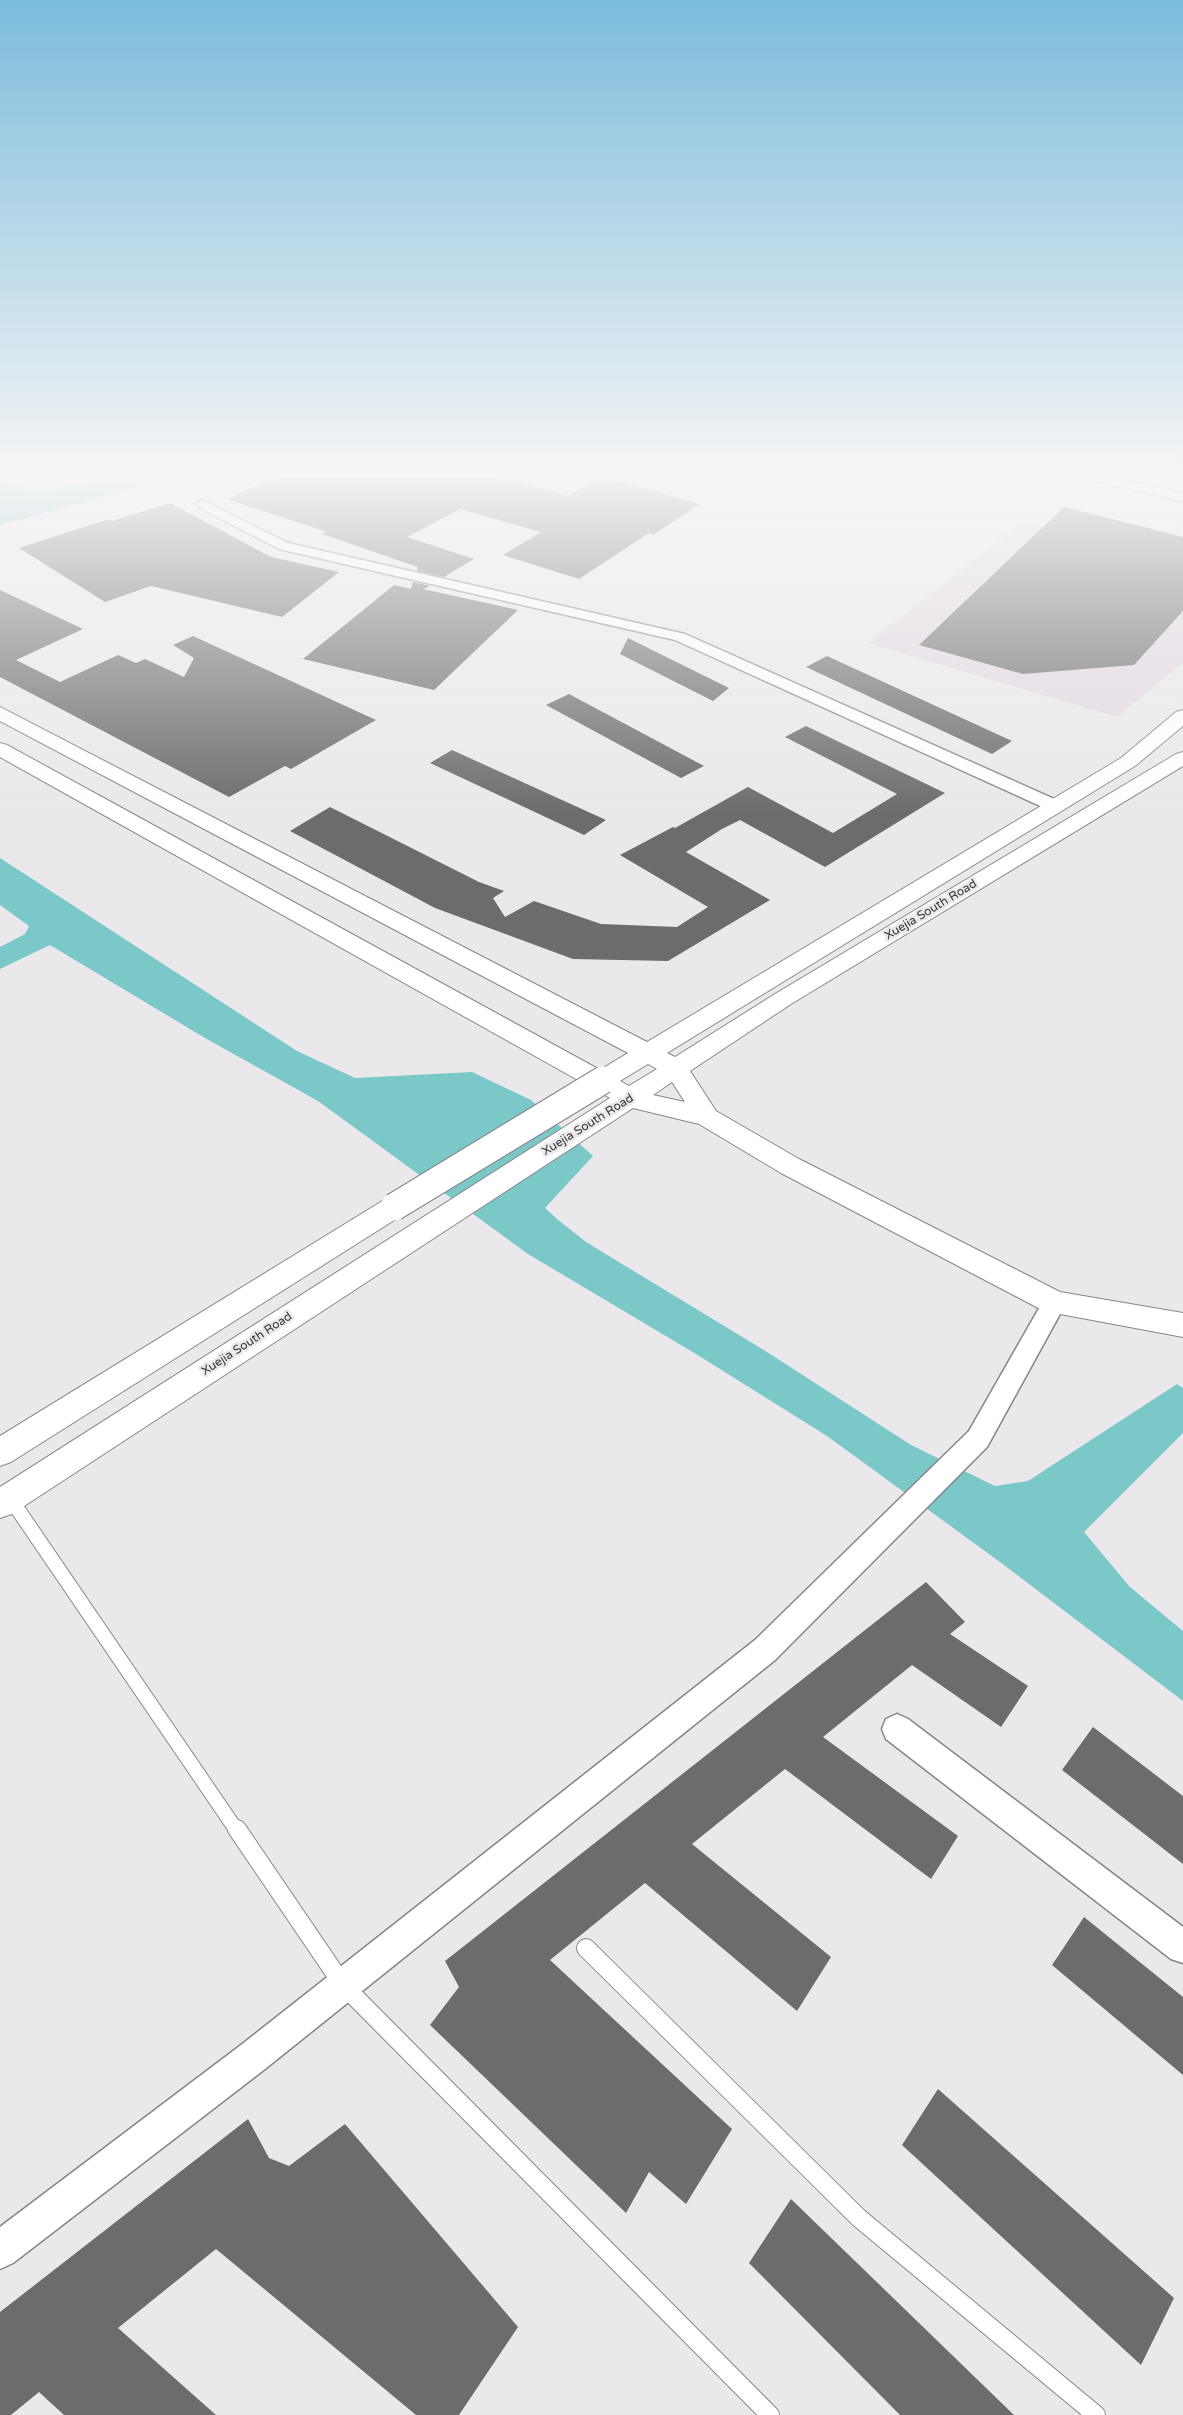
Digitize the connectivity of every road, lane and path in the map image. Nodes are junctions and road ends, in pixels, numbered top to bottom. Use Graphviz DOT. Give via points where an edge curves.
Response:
graph roads {
  1 [pos="473,589"];
  2 [pos="0,713"];
  3 [pos="1183,716"];
  4 [pos="0,749"];
  5 [pos="1183,758"];
  6 [pos="1055,806"];
  7 [pos="648,1053"];
  8 [pos="676,1068"];
  9 [pos="630,1098"];
  10 [pos="707,1117"];
  11 [pos="1054,1303"];
  12 [pos="1183,1325"];
  13 [pos="0,1452"];
  14 [pos="5,1501"];
  15 [pos="897,1729"];
  16 [pos="1183,1947"];
  17 [pos="586,1948"];
  18 [pos="343,1985"];
  19 [pos="0,2250"];
  20 [pos="770,2415"];
  21 [pos="1096,2415"];
  1 -- 6 [label="street" via="680,637"];
  2 -- 7 [label="main road"];
  3 -- 6 [label="main road, Xuejia South Road" via="1128,762"];
  4 -- 9 [label="main road"];
  5 -- 8 [label="main road, Xuejia South Road" via="783,999"];
  6 -- 7 [label="main road, Xuejia South Road"];
  7 -- 8 [label="main road"];
  7 -- 13 [label="main road, Xuejia South Road, bridge"];
  8 -- 9 [label="main road, Xuejia South Road"];
  8 -- 10 [label="main road"];
  9 -- 10 [label="main road"];
  9 -- 14 [label="main road, Xuejia South Road"];
  10 -- 11 [label="main road" via="790,1166"];
  11 -- 12 [label="main road"];
  11 -- 18 [label="street" via="978,1439 764,1650"];
  14 -- 18 [label="lane"];
  15 -- 16 [label="street"];
  17 -- 21 [label="lane" via="859,2218"];
  18 -- 19 [label="street"];
  18 -- 20 [label="lane"];
}
